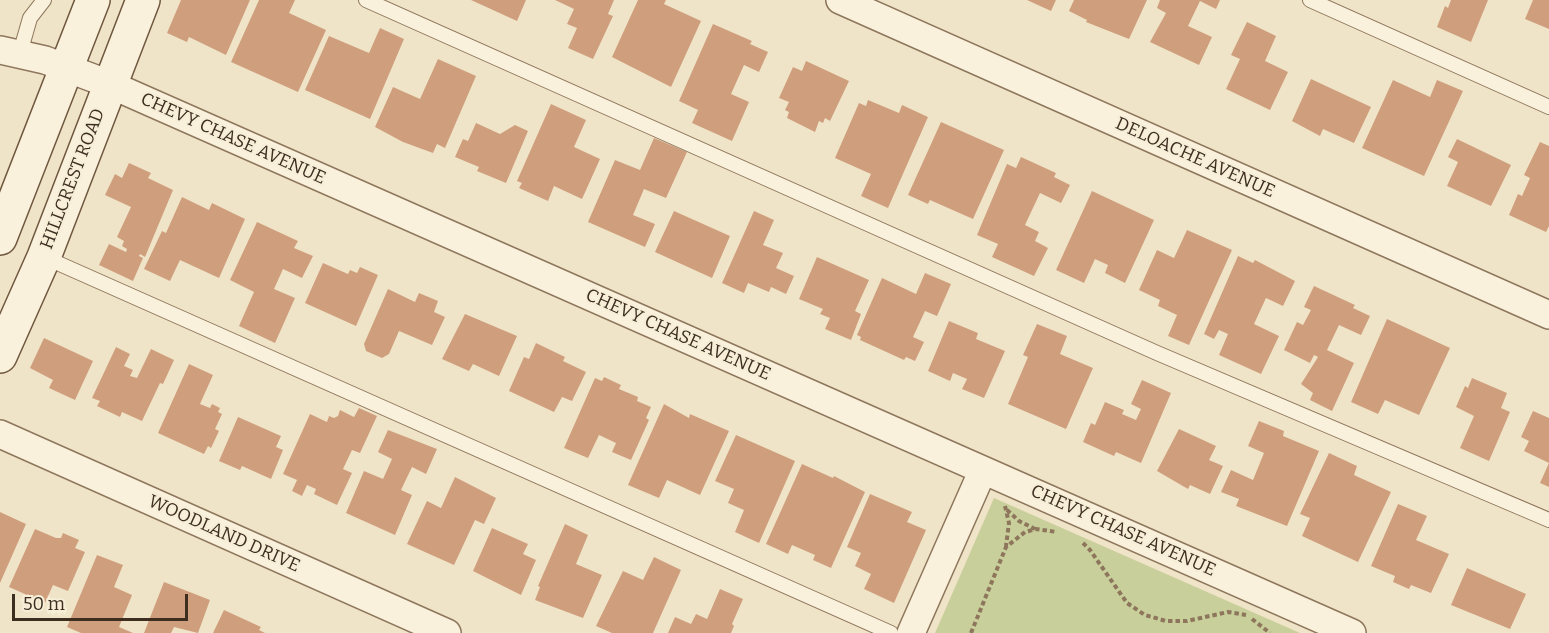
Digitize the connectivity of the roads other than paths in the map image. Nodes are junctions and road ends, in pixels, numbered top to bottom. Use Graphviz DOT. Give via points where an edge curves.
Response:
graph roads {
  1 [pos="44,0"];
  2 [pos="93,0"];
  3 [pos="143,0"];
  4 [pos="366,0"];
  5 [pos="840,0"];
  6 [pos="1310,0"];
  7 [pos="10,51"];
  8 [pos="67,69"];
  9 [pos="109,84"];
  10 [pos="1549,107"];
  11 [pos="0,238"];
  12 [pos="44,257"];
  13 [pos="1549,315"];
  14 [pos="0,356"];
  15 [pos="0,434"];
  16 [pos="983,470"];
  17 [pos="1549,520"];
  18 [pos="447,633"];
  19 [pos="891,633"];
  20 [pos="911,633"];
  21 [pos="1352,633"];
  1 -- 7 [label="lane"];
  2 -- 8 [label="main road"];
  3 -- 9 [label="main road, HILLCREST ROAD"];
  4 -- 17 [label="lane" via="1157,353"];
  5 -- 13 [label="street, DELOACHE AVENUE"];
  6 -- 10 [label="lane"];
  7 -- 8 [label="street, CHEVY CHASE AVENUE"];
  8 -- 9 [label="street, CHEVY CHASE AVENUE"];
  8 -- 11 [label="main road"];
  9 -- 12 [label="main road, HILLCREST ROAD"];
  9 -- 16 [label="street, CHEVY CHASE AVENUE"];
  12 -- 14 [label="main road, HILLCREST ROAD"];
  12 -- 19 [label="lane"];
  15 -- 18 [label="street, WOODLAND DRIVE"];
  16 -- 20 [label="street"];
  16 -- 21 [label="street, CHEVY CHASE AVENUE"];
}
